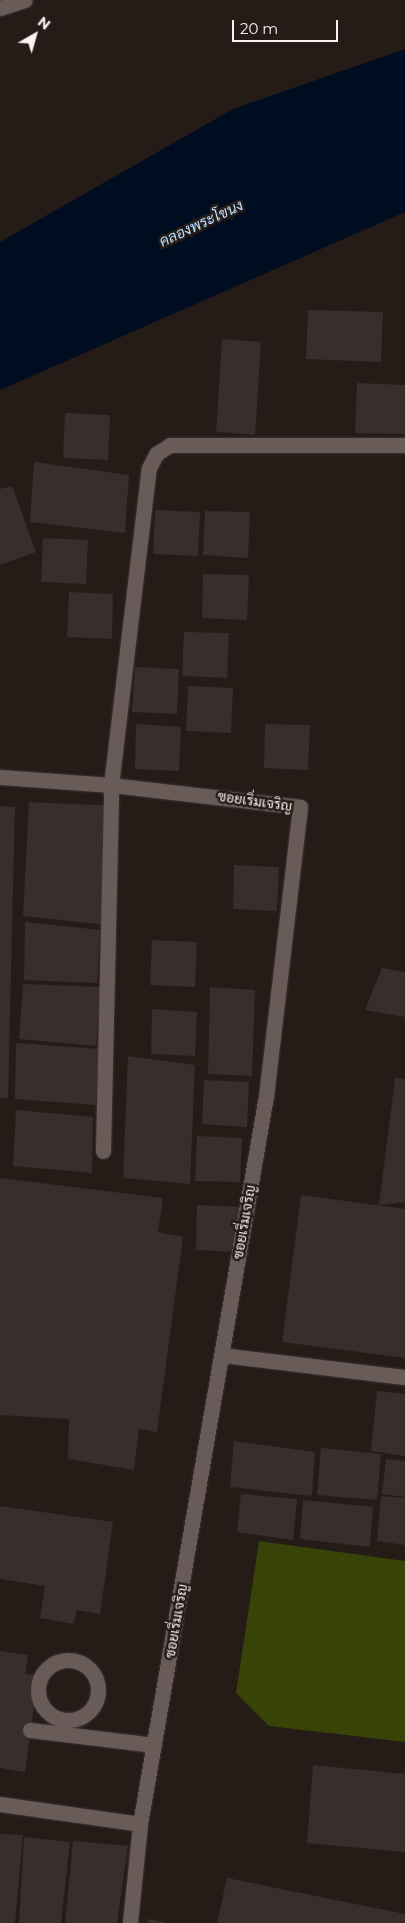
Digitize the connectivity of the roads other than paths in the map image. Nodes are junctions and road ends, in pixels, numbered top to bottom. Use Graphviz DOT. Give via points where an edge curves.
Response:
graph roads {
  1 [pos="25,0"];
  2 [pos="0,8"];
  3 [pos="405,445"];
  4 [pos="0,777"];
  5 [pos="111,785"];
  6 [pos="103,1151"];
  7 [pos="222,1354"];
  8 [pos="405,1377"];
  9 [pos="55,1717"];
  10 [pos="30,1730"];
  11 [pos="52,1733"];
  12 [pos="154,1745"];
  13 [pos="0,1804"];
  14 [pos="140,1824"];
  15 [pos="130,1923"];
  1 -- 2 [label="street"];
  3 -- 5 [label="street" via="170,446 156,454 146,485"];
  4 -- 5 [label="street"];
  5 -- 6 [label="street"];
  5 -- 7 [label="street, ซอยเริ่มเจริญ" via="291,803 300,807 302,815 266,1096"];
  7 -- 8 [label="street"];
  7 -- 12 [label="street, ซอยเริ่มเจริญ"];
  9 -- 9 [label="street" via="41,1704 42,1675 56,1662 84,1664 99,1690 92,1709 75,1720"];
  9 -- 11 [label="street"];
  10 -- 11 [label="street"];
  11 -- 12 [label="street"];
  12 -- 14 [label="street, ซอยเริ่มเจริญ"];
  13 -- 14 [label="street"];
  14 -- 15 [label="street, ซอยเริ่มเจริญ"];
}
